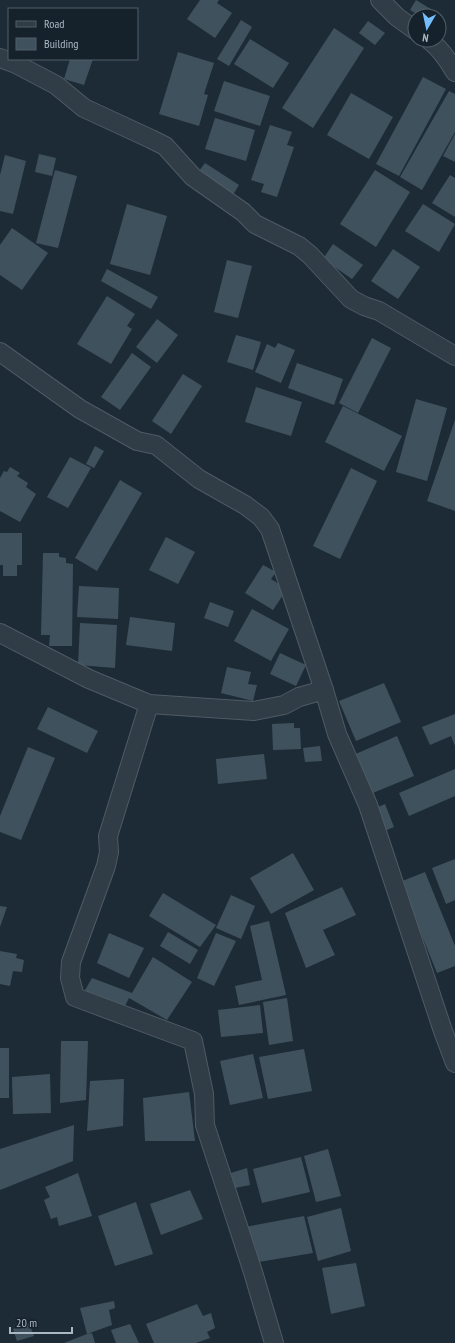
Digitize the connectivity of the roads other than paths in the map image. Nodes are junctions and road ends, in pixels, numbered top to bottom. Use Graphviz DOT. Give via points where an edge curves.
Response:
graph roads {
  1 [pos="380,0"];
  2 [pos="407,24"];
  3 [pos="437,48"];
  4 [pos="0,58"];
  5 [pos="455,72"];
  6 [pos="0,352"];
  7 [pos="455,356"];
  8 [pos="0,633"];
  9 [pos="324,690"];
  10 [pos="149,704"];
  11 [pos="455,1063"];
  12 [pos="274,1343"];
  1 -- 2 [label="street"];
  3 -- 5 [label="street"];
  4 -- 7 [label="street" via="56,85 84,108 165,146 193,177 243,212 255,224 299,246 310,255 351,299 379,311"];
  6 -- 9 [label="street" via="80,409 137,441 156,445 199,478 261,518 270,529"];
  8 -- 10 [label="street" via="89,679"];
  9 -- 10 [label="street" via="299,697 284,705 254,711"];
  9 -- 11 [label="street" via="336,734 368,805"];
  10 -- 12 [label="street" via="108,836 109,852 106,866 71,962 70,978 75,997 193,1041 204,1094 205,1124"];
}
